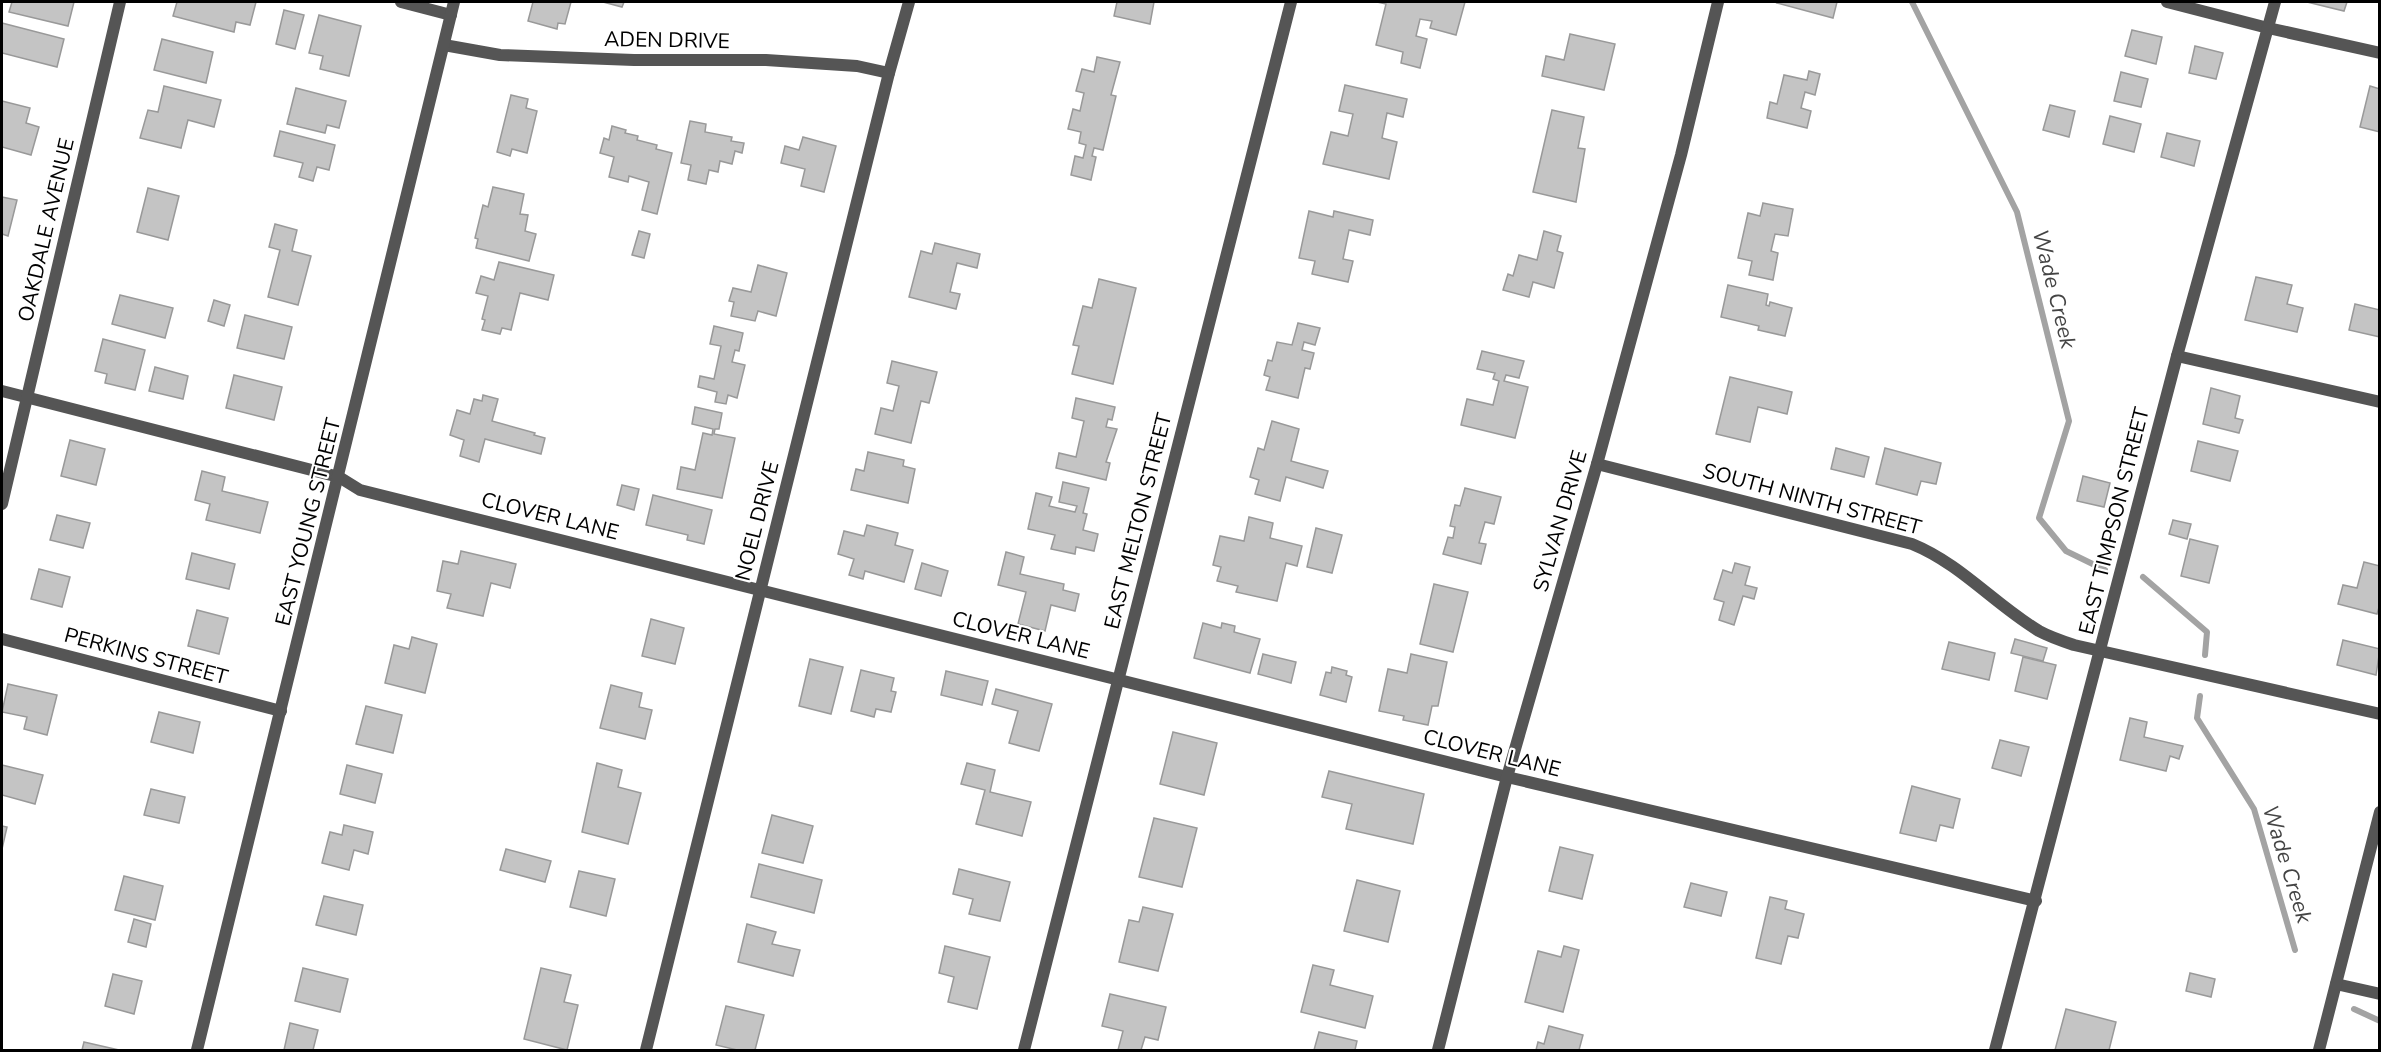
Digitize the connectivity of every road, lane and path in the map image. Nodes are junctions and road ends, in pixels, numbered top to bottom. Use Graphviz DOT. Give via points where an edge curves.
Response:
graph roads {
  1 [pos="120,2"];
  2 [pos="401,2"];
  3 [pos="454,2"];
  4 [pos="909,2"];
  5 [pos="1292,2"];
  6 [pos="1718,2"];
  7 [pos="2167,2"];
  8 [pos="2275,2"];
  9 [pos="451,15"];
  10 [pos="2268,28"];
  11 [pos="444,45"];
  12 [pos="2379,53"];
  13 [pos="889,73"];
  14 [pos="2177,356"];
  15 [pos="2,391"];
  16 [pos="26,397"];
  17 [pos="2379,402"];
  18 [pos="1597,464"];
  19 [pos="339,477"];
  20 [pos="2,504"];
  21 [pos="760,589"];
  22 [pos="2,639"];
  23 [pos="2101,652"];
  24 [pos="1117,679"];
  25 [pos="281,711"];
  26 [pos="2379,714"];
  27 [pos="1507,777"];
  28 [pos="2379,812"];
  29 [pos="2036,901"];
  30 [pos="2336,984"];
  31 [pos="2379,994"];
  32 [pos="197,1050"];
  33 [pos="646,1050"];
  34 [pos="1024,1050"];
  35 [pos="1438,1050"];
  36 [pos="1995,1050"];
  37 [pos="2319,1050"];
  1 -- 16 [label="street, OAKDALE AVENUE"];
  2 -- 9 [label="street"];
  3 -- 9 [label="street, EAST YOUNG STREET"];
  4 -- 13 [label="street, NOEL DRIVE"];
  5 -- 24 [label="street, EAST MELTON STREET"];
  6 -- 18 [label="street, SYLVAN DRIVE"];
  7 -- 10 [label="street"];
  8 -- 10 [label="street, EAST TIMPSON STREET"];
  9 -- 11 [label="street, EAST YOUNG STREET"];
  10 -- 12 [label="street"];
  10 -- 14 [label="street, EAST TIMPSON STREET"];
  11 -- 13 [label="street, ADEN DRIVE" via="500,55 766,60 857,66"];
  11 -- 19 [label="street, EAST YOUNG STREET"];
  13 -- 21 [label="street, NOEL DRIVE"];
  14 -- 17 [label="street"];
  14 -- 23 [label="street, EAST TIMPSON STREET"];
  15 -- 16 [label="street, CLOVER LANE"];
  16 -- 19 [label="street, CLOVER LANE"];
  16 -- 20 [label="street, OAKDALE AVENUE"];
  18 -- 23 [label="street, SOUTH NINTH STREET" via="1912,544 1955,566 2040,632"];
  18 -- 27 [label="street, SYLVAN DRIVE"];
  19 -- 21 [label="street, CLOVER LANE" via="360,490"];
  19 -- 25 [label="street, EAST YOUNG STREET"];
  21 -- 24 [label="street, CLOVER LANE"];
  21 -- 33 [label="street, NOEL DRIVE"];
  22 -- 25 [label="street, PERKINS STREET"];
  23 -- 26 [label="street, SOUTH NINTH STREET"];
  23 -- 29 [label="street, EAST TIMPSON STREET"];
  24 -- 27 [label="street, CLOVER LANE"];
  24 -- 34 [label="street, EAST MELTON STREET"];
  25 -- 32 [label="street, EAST YOUNG STREET"];
  27 -- 29 [label="street, CLOVER LANE"];
  27 -- 35 [label="street, SYLVAN DRIVE"];
  28 -- 30 [label="street"];
  29 -- 36 [label="street, EAST TIMPSON STREET"];
  30 -- 31 [label="street"];
  30 -- 37 [label="street"];
}
